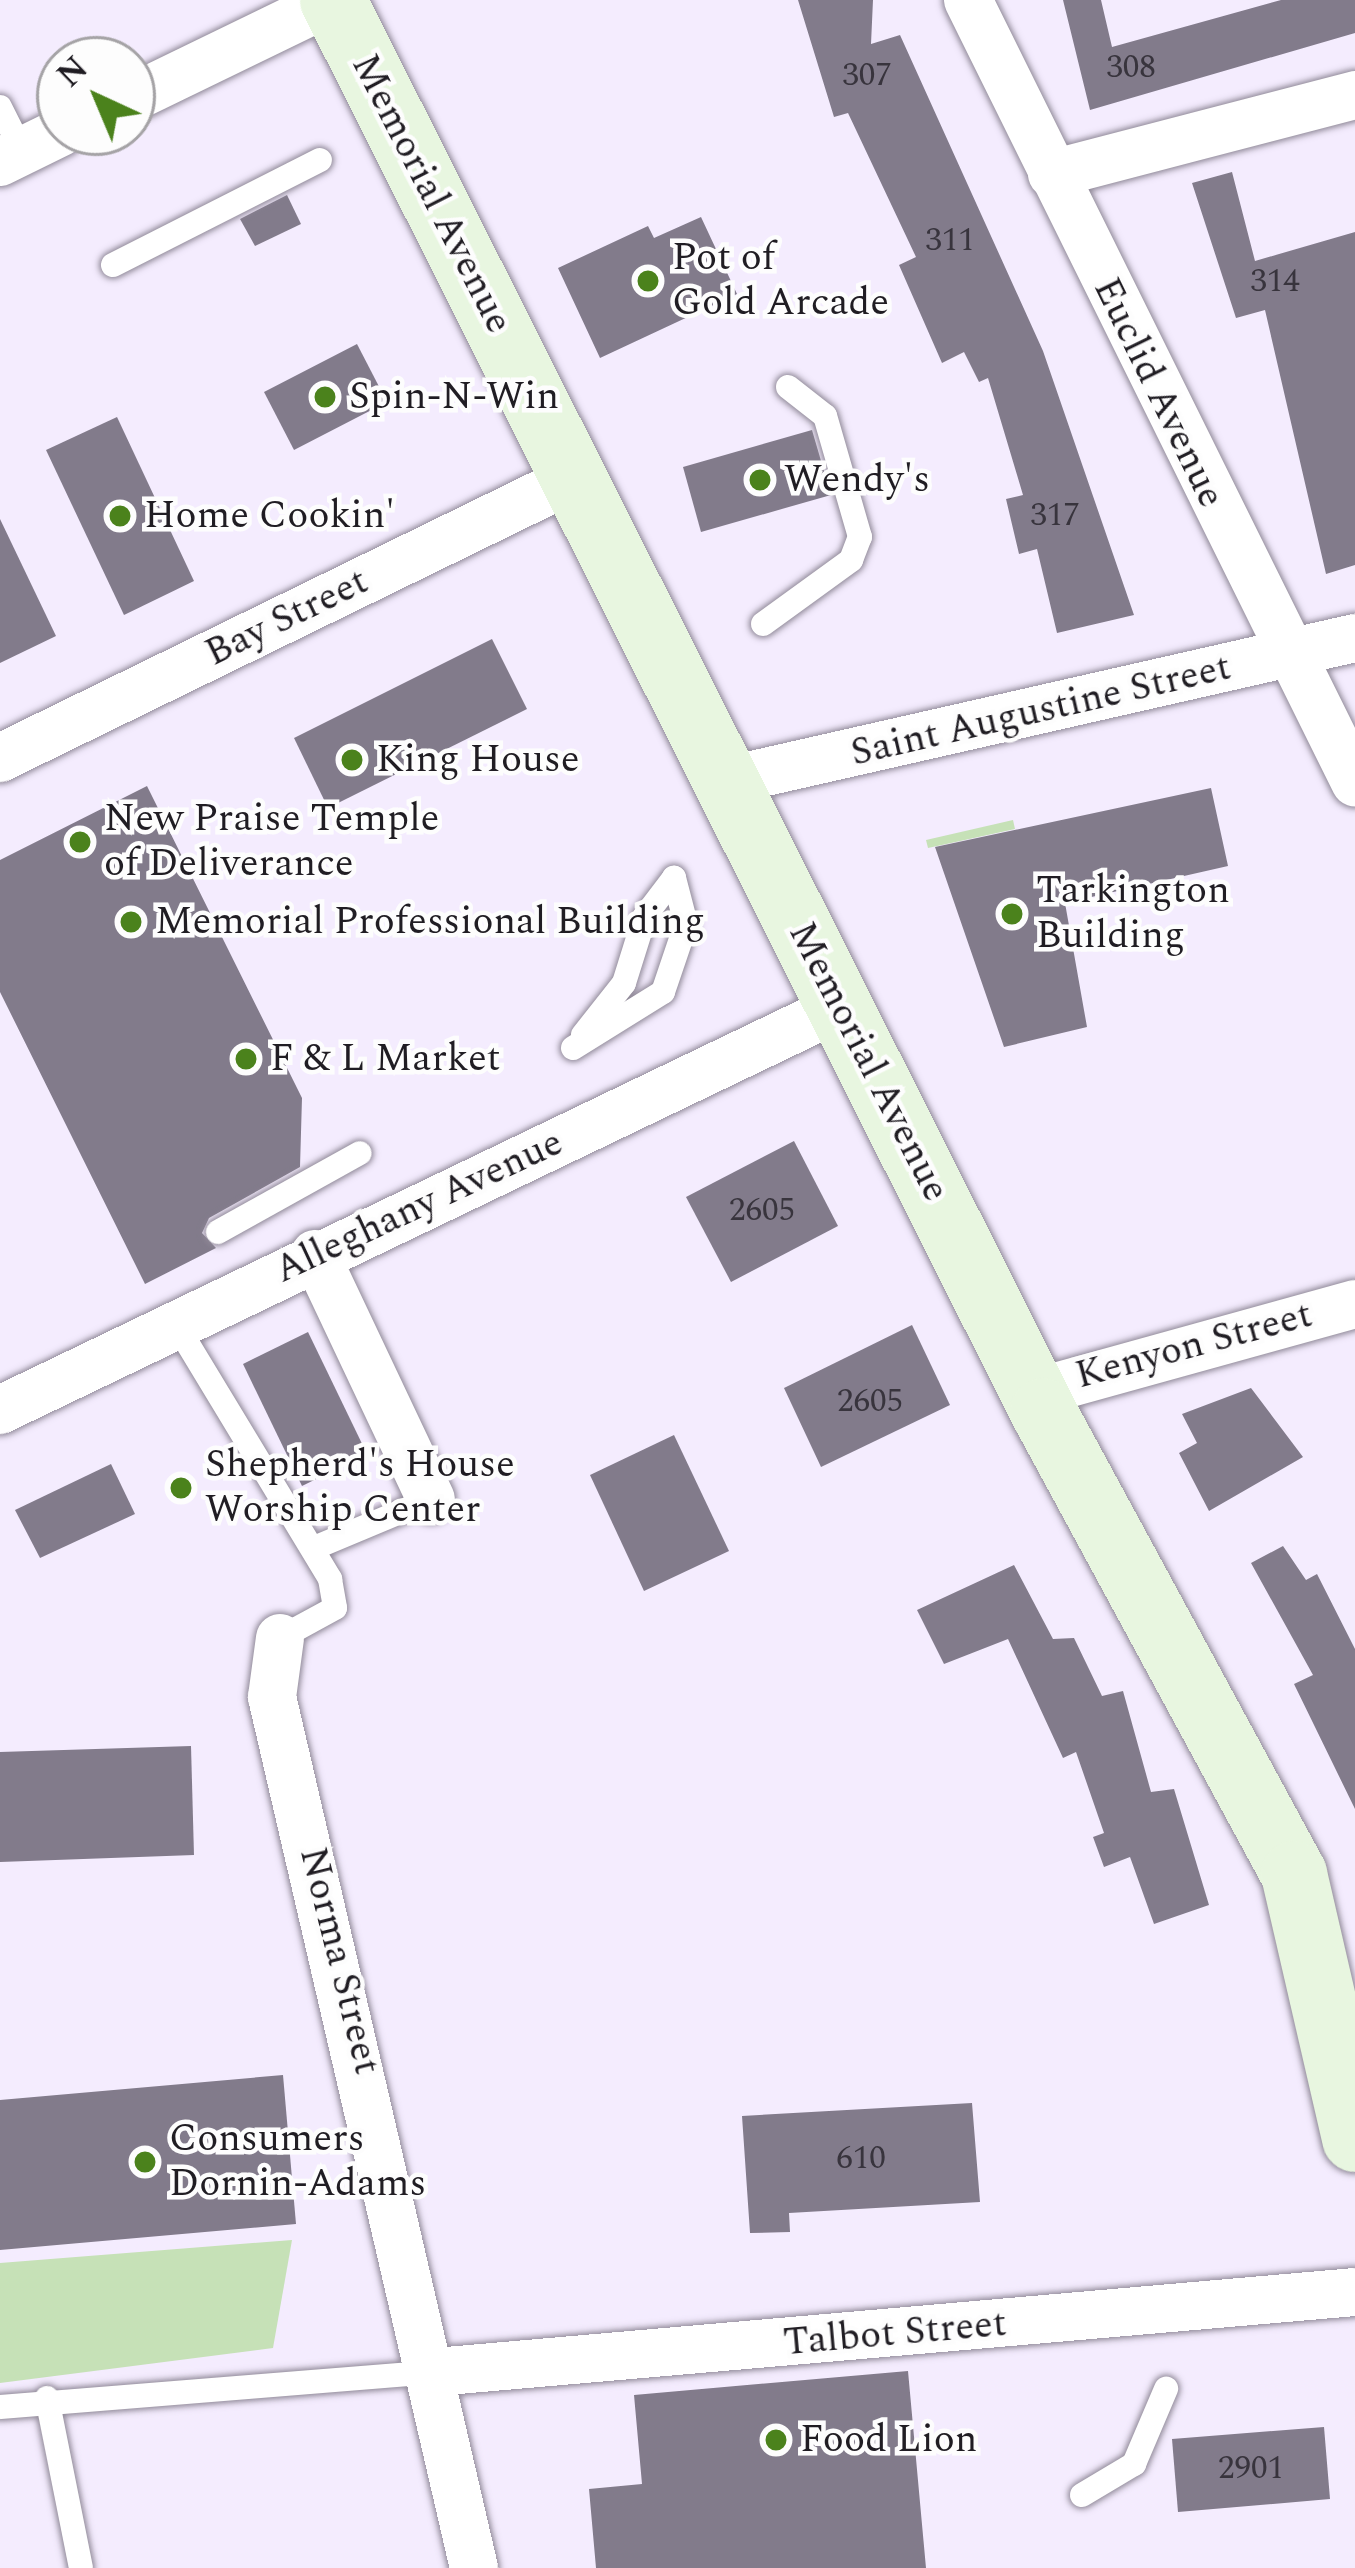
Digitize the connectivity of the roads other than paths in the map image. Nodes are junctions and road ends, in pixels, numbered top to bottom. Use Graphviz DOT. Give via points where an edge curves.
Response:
graph roads {
  1 [pos="334,0"];
  2 [pos="968,0"];
  3 [pos="156,86"];
  4 [pos="1355,95"];
  5 [pos="0,107"];
  6 [pos="28,148"];
  7 [pos="320,160"];
  8 [pos="1052,174"];
  9 [pos="113,265"];
  10 [pos="788,387"];
  11 [pos="574,478"];
  12 [pos="763,624"];
  13 [pos="1355,638"];
  14 [pos="1288,654"];
  15 [pos="0,758"];
  16 [pos="726,782"];
  17 [pos="1355,782"];
  18 [pos="674,878"];
  19 [pos="841,1006"];
  20 [pos="360,1153"];
  21 [pos="218,1232"];
  22 [pos="315,1254"];
  23 [pos="1355,1304"];
  24 [pos="177,1326"];
  25 [pos="1034,1393"];
  26 [pos="0,1410"];
  27 [pos="431,1499"];
  28 [pos="314,1548"];
  29 [pos="280,1638"];
  30 [pos="1355,2139"];
  31 [pos="1355,2292"];
  32 [pos="435,2372"];
  33 [pos="1166,2389"];
  34 [pos="47,2398"];
  35 [pos="0,2407"];
  36 [pos="1082,2495"];
  37 [pos="81,2568"];
  38 [pos="474,2568"];
  1 -- 3 [label="street"];
  1 -- 11 [label="main road, Memorial Avenue"];
  2 -- 8 [label="street, Euclid Avenue"];
  4 -- 8 [label="street"];
  5 -- 6 [label="lane"];
  7 -- 9 [label="lane"];
  8 -- 14 [label="street, Euclid Avenue"];
  10 -- 12 [label="lane" via="825,416 860,537 851,560"];
  11 -- 15 [label="street, Bay Street"];
  11 -- 16 [label="main road, Memorial Avenue"];
  13 -- 14 [label="street, Saint Augustine Street"];
  14 -- 16 [label="street, Saint Augustine Street"];
  14 -- 17 [label="street, Euclid Avenue"];
  16 -- 19 [label="main road, Memorial Avenue"];
  18 -- 18 [label="lane" via="645,916 624,983 573,1048 663,992 686,924"];
  19 -- 22 [label="street, Alleghany Avenue"];
  19 -- 25 [label="main road, Memorial Avenue"];
  20 -- 21 [label="lane"];
  22 -- 24 [label="street, Alleghany Avenue"];
  22 -- 27 [label="street"];
  23 -- 25 [label="street, Kenyon Street"];
  24 -- 26 [label="street, Alleghany Avenue"];
  24 -- 28 [label="lane"];
  25 -- 30 [label="main road, Memorial Avenue" via="1294,1874"];
  27 -- 28 [label="lane"];
  28 -- 29 [label="lane" via="335,1609"];
  29 -- 32 [label="street, Norma Street" via="272,1697"];
  31 -- 32 [label="street, Talbot Street"];
  32 -- 34 [label="lane"];
  32 -- 38 [label="street, Norma Street"];
  33 -- 36 [label="lane" via="1134,2464"];
  34 -- 35 [label="lane"];
  34 -- 37 [label="lane"];
}
